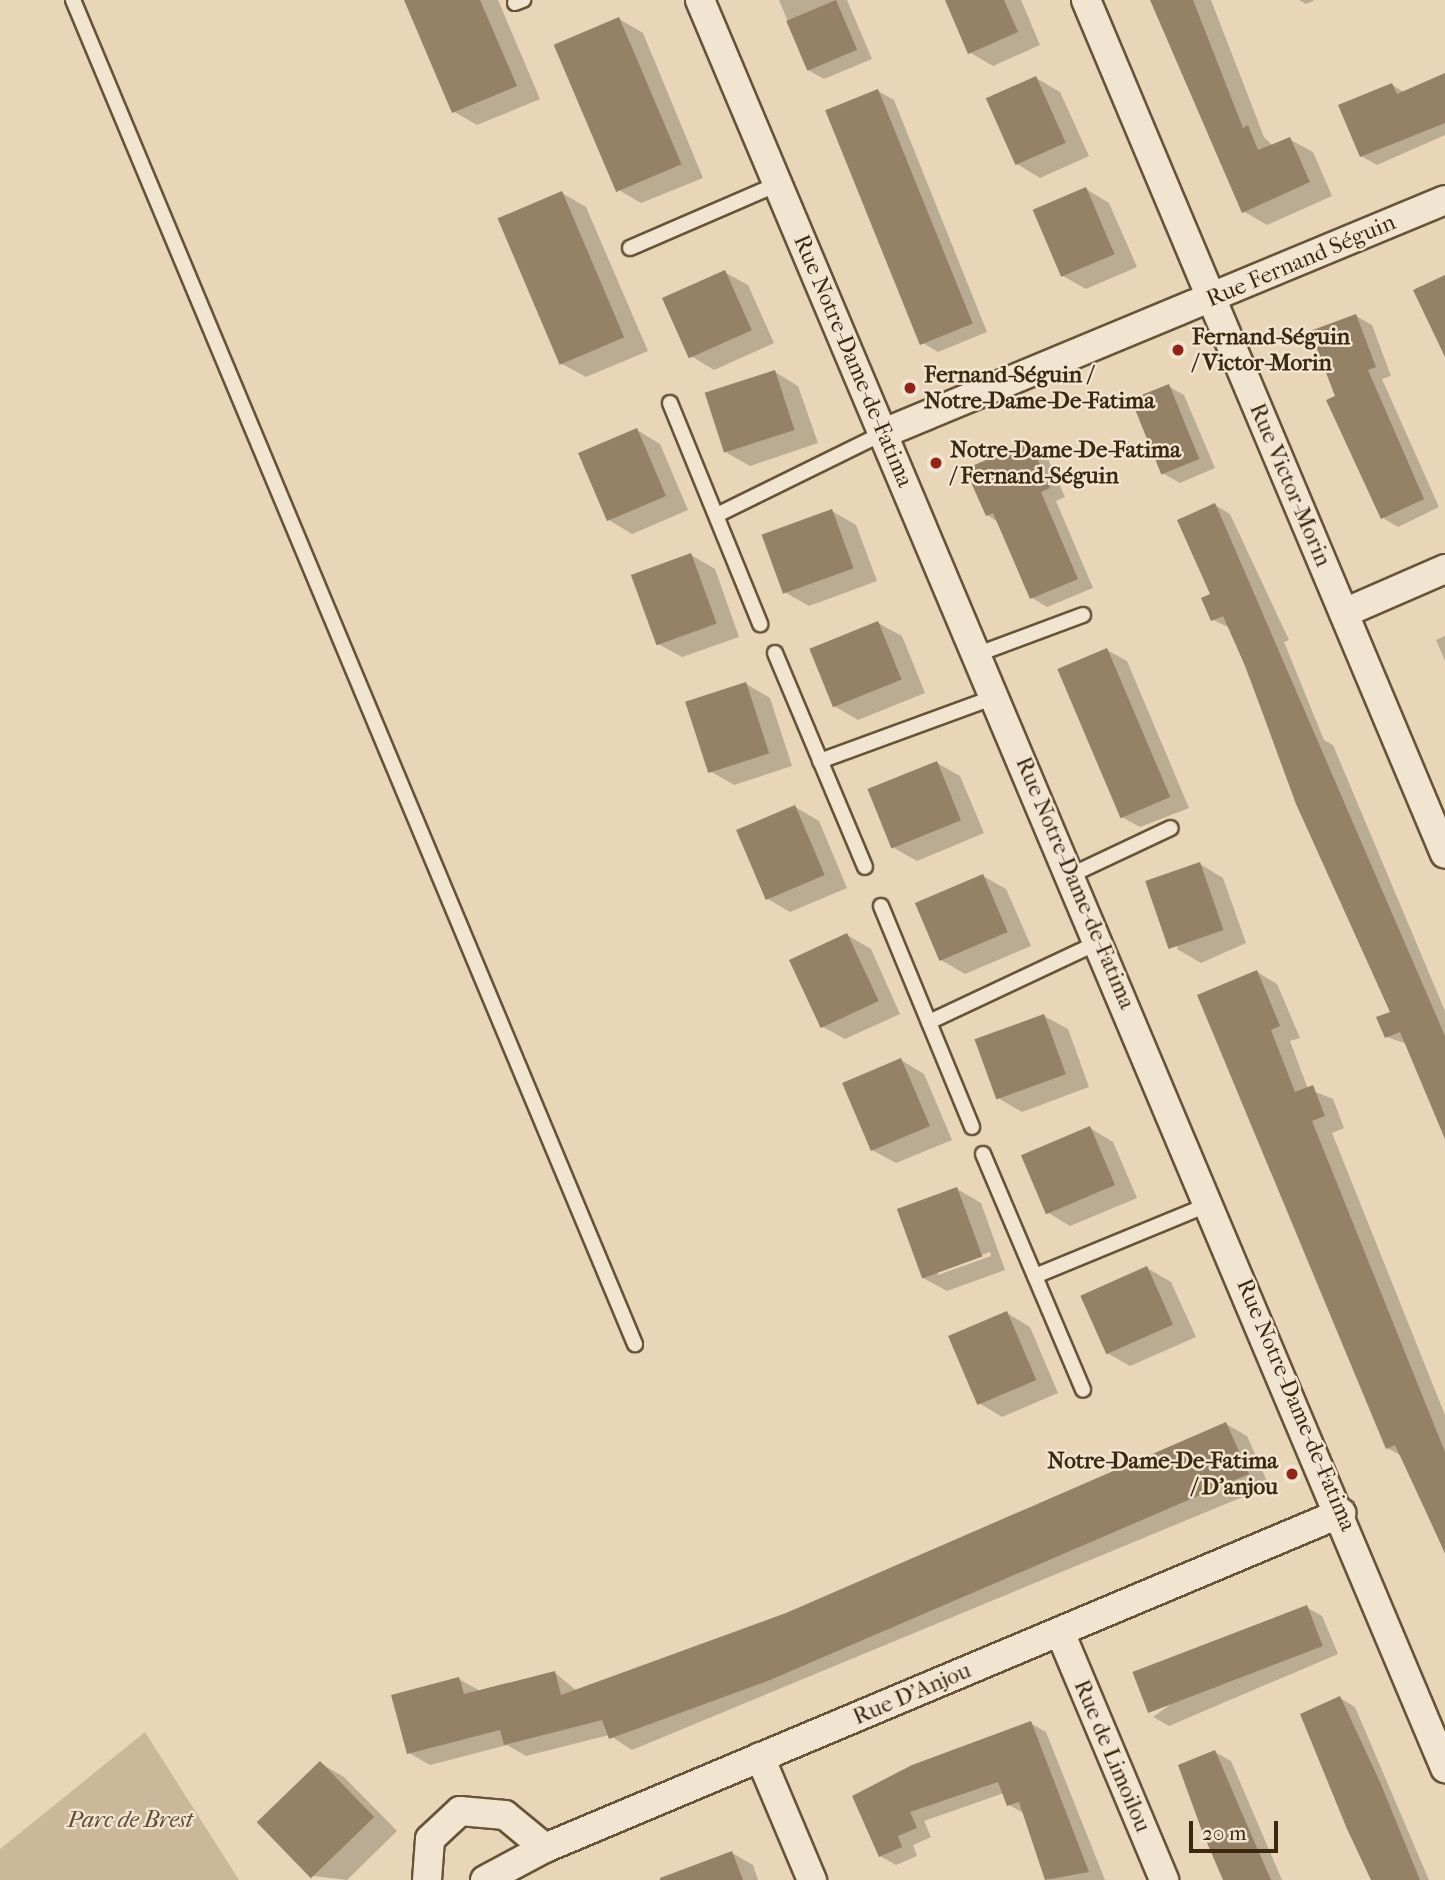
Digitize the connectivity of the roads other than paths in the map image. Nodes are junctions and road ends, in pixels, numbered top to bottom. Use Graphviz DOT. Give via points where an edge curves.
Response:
graph roads {
  1 [pos="74,0"];
  2 [pos="700,0"];
  3 [pos="1086,0"];
  4 [pos="778,184"];
  5 [pos="1445,200"];
  6 [pos="630,248"];
  7 [pos="1212,299"];
  8 [pos="670,403"];
  9 [pos="884,433"];
  10 [pos="717,515"];
  11 [pos="1445,569"];
  12 [pos="1344,613"];
  13 [pos="1083,615"];
  14 [pos="760,624"];
  15 [pos="775,653"];
  16 [pos="978,654"];
  17 [pos="996,697"];
  18 [pos="820,761"];
  19 [pos="1171,828"];
  20 [pos="1445,854"];
  21 [pos="865,867"];
  22 [pos="1071,875"];
  23 [pos="881,906"];
  24 [pos="1100,942"];
  25 [pos="929,1022"];
  26 [pos="972,1127"];
  27 [pos="983,1154"];
  28 [pos="1210,1204"];
  29 [pos="1035,1276"];
  30 [pos="635,1345"];
  31 [pos="1083,1390"];
  32 [pos="1341,1513"];
  33 [pos="1060,1632"];
  34 [pos="760,1757"];
  35 [pos="1445,1768"];
  36 [pos="545,1849"];
  37 [pos="427,1880"];
  38 [pos="485,1880"];
  39 [pos="812,1880"];
  40 [pos="1164,1880"];
  1 -- 30 [label="lane"];
  2 -- 4 [label="street, Rue Notre-Dame-de-Fatima"];
  3 -- 7 [label="street, Rue Victor-Morin"];
  4 -- 6 [label="lane"];
  4 -- 9 [label="street, Rue Notre-Dame-de-Fatima"];
  5 -- 7 [label="street, Rue Fernand Séguin"];
  7 -- 9 [label="street, Rue Fernand Séguin"];
  7 -- 12 [label="street, Rue Victor-Morin"];
  8 -- 10 [label="lane"];
  9 -- 10 [label="lane"];
  9 -- 16 [label="street, Rue Notre-Dame-de-Fatima"];
  10 -- 14 [label="lane"];
  11 -- 12 [label="street"];
  12 -- 20 [label="street, Rue Victor-Morin"];
  13 -- 16 [label="lane"];
  15 -- 18 [label="lane"];
  16 -- 17 [label="street, Rue Notre-Dame-de-Fatima"];
  17 -- 18 [label="lane"];
  17 -- 22 [label="street, Rue Notre-Dame-de-Fatima"];
  18 -- 21 [label="lane"];
  19 -- 22 [label="lane"];
  22 -- 24 [label="street, Rue Notre-Dame-de-Fatima"];
  23 -- 25 [label="lane"];
  24 -- 25 [label="lane"];
  24 -- 28 [label="street, Rue Notre-Dame-de-Fatima"];
  25 -- 26 [label="lane"];
  27 -- 29 [label="lane"];
  28 -- 29 [label="lane"];
  28 -- 32 [label="street, Rue Notre-Dame-de-Fatima"];
  29 -- 31 [label="lane"];
  32 -- 33 [label="street, Rue D'Anjou"];
  32 -- 35 [label="street, Rue Notre-Dame-de-Fatima"];
  33 -- 34 [label="street, Rue D'Anjou"];
  33 -- 40 [label="street, Rue de Limoilou"];
  34 -- 36 [label="street, Rue D'Anjou"];
  34 -- 39 [label="street"];
  36 -- 37 [label="street" via="499,1812 460,1811 430,1839"];
  36 -- 38 [label="street, Rue D'Anjou"];
}
